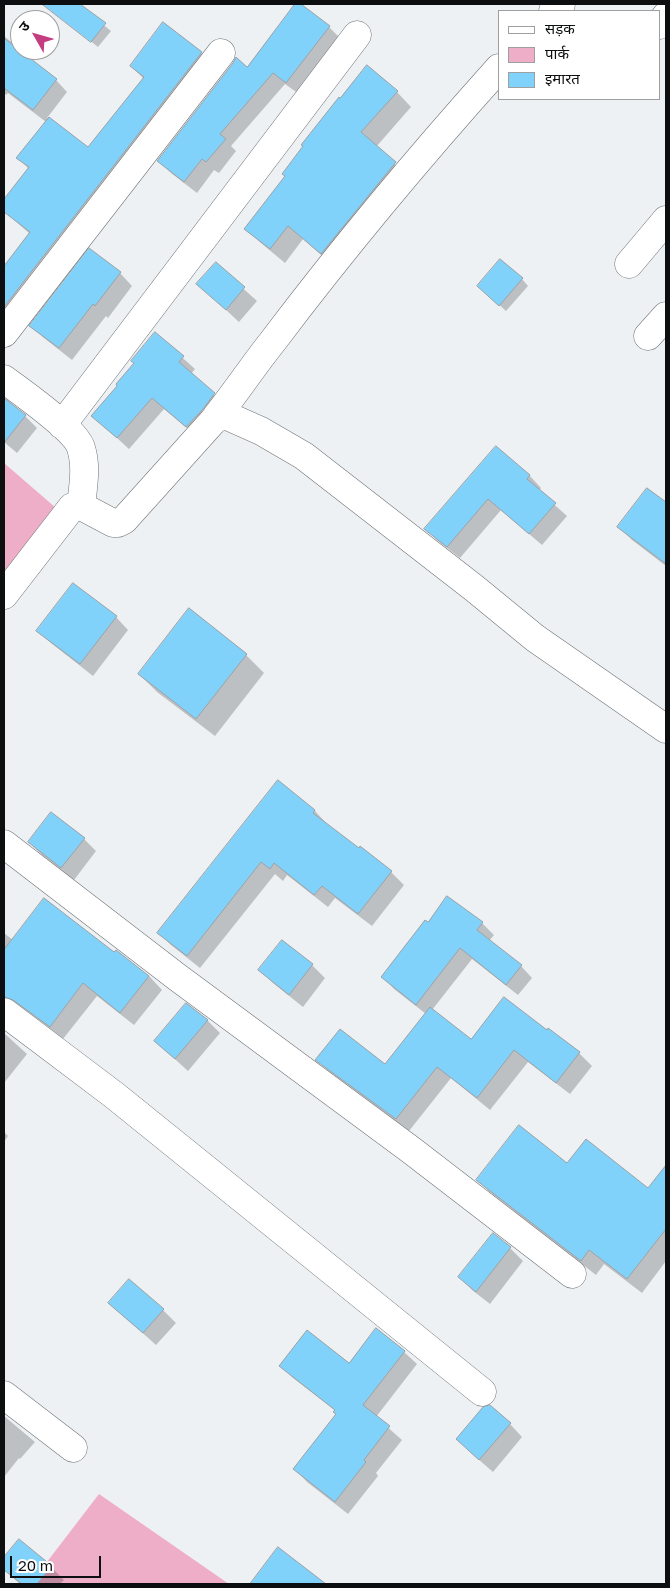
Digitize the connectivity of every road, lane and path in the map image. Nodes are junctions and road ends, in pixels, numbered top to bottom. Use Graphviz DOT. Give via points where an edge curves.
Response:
graph roads {
  1 [pos="357,35"];
  2 [pos="220,53"];
  3 [pos="498,69"];
  4 [pos="666,220"];
  5 [pos="629,264"];
  6 [pos="666,316"];
  7 [pos="4,333"];
  8 [pos="648,336"];
  9 [pos="4,379"];
  10 [pos="216,418"];
  11 [pos="62,424"];
  12 [pos="81,506"];
  13 [pos="4,595"];
  14 [pos="666,729"];
  15 [pos="4,844"];
  16 [pos="4,1012"];
  17 [pos="572,1274"];
  18 [pos="482,1392"];
  19 [pos="4,1395"];
  20 [pos="73,1448"];
  1 -- 11 [label="street"];
  2 -- 7 [label="street"];
  3 -- 10 [label="street" via="366,222"];
  4 -- 5 [label="street"];
  6 -- 8 [label="street"];
  9 -- 11 [label="street"];
  10 -- 12 [label="street" via="124,520 113,524"];
  10 -- 14 [label="street" via="225,415 268,434 304,456 535,638"];
  11 -- 12 [label="street" via="81,446 84,456"];
  12 -- 13 [label="street" via="69,510"];
  15 -- 17 [label="street"];
  16 -- 18 [label="street" via="114,1095"];
  19 -- 20 [label="street"];
}
